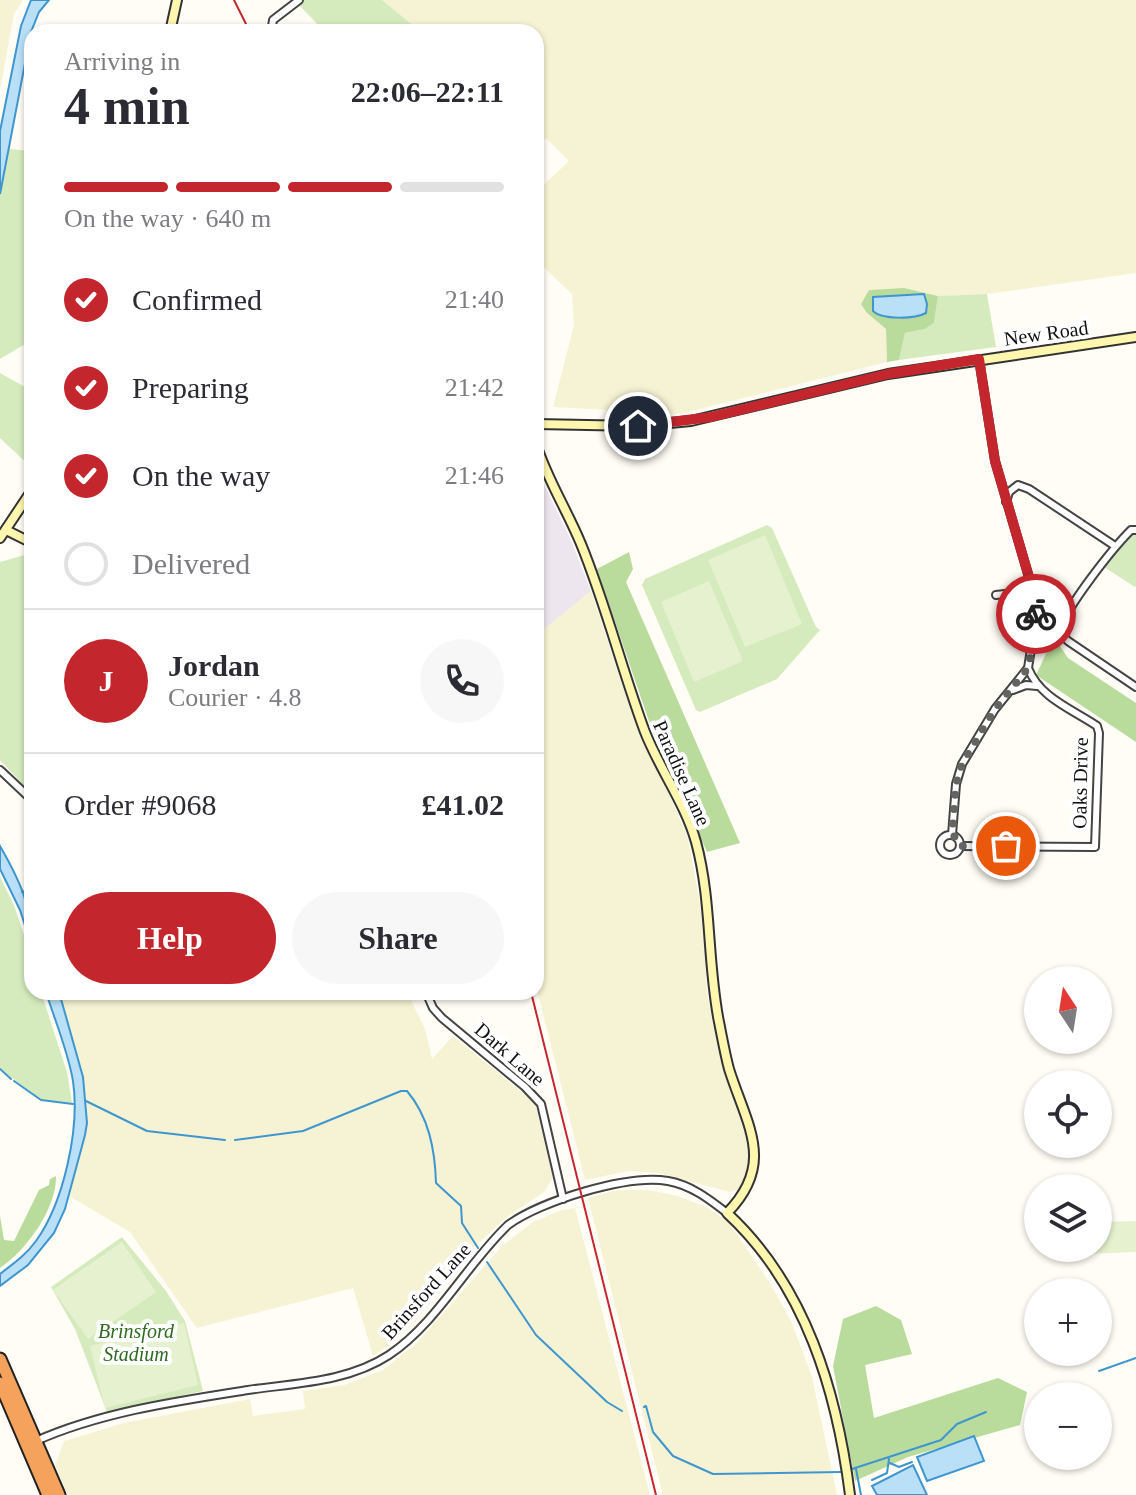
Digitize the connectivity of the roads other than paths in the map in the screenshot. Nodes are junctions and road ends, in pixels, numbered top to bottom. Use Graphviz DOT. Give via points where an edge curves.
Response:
graph roads {
  1 [pos="177,0"];
  2 [pos="299,0"];
  3 [pos="172,24"];
  4 [pos="272,24"];
  5 [pos="1136,337"];
  6 [pos="979,359"];
  7 [pos="544,424"];
  8 [pos="544,462"];
  9 [pos="24,502"];
  10 [pos="1006,502"];
  11 [pos="1136,530"];
  12 [pos="3,534"];
  13 [pos="24,541"];
  14 [pos="1115,546"];
  15 [pos="1033,591"];
  16 [pos="996,595"];
  17 [pos="1028,668"];
  18 [pos="1037,686"];
  19 [pos="1136,687"];
  20 [pos="1010,692"];
  21 [pos="0,770"];
  22 [pos="24,792"];
  23 [pos="952,835"];
  24 [pos="960,846"];
  25 [pos="430,1000"];
  26 [pos="563,1199"];
  27 [pos="727,1213"];
  28 [pos="0,1359"];
  29 [pos="0,1383"];
  30 [pos="36,1441"];
  31 [pos="48,1495"];
  32 [pos="59,1495"];
  33 [pos="850,1495"];
  1 -- 3 [label="street"];
  2 -- 4 [label="street"];
  5 -- 6 [label="street, New Road"];
  6 -- 7 [label="street, New Road" via="888,374 691,421"];
  6 -- 10 [label="street"];
  8 -- 27 [label="street, Paradise Lane" via="581,545 646,735 696,845 718,1021 754,1143 751,1179"];
  9 -- 12 [label="street"];
  10 -- 14 [label="street" via="1018,485 1029,489"];
  10 -- 15 [label="street"];
  11 -- 14 [label="street"];
  12 -- 13 [label="street"];
  14 -- 19 [label="street" via="1059,632"];
  15 -- 16 [label="street"];
  15 -- 17 [label="street" via="1036,618"];
  17 -- 18 [label="street, Oaks Drive"];
  17 -- 20 [label="street"];
  18 -- 20 [label="street"];
  18 -- 24 [label="street, Oaks Drive" via="1097,726 1095,847"];
  20 -- 23 [label="street" via="962,764"];
  21 -- 22 [label="street"];
  23 -- 24 [label="street"];
  23 -- 24 [label="street" via="941,841 942,850 954,854"];
  25 -- 26 [label="street, Dark Lane" via="442,1018 541,1104"];
  26 -- 27 [label="street, Brinsford Lane" via="622,1183 667,1181 702,1194"];
  26 -- 30 [label="street, Brinsford Lane" via="508,1225 411,1337 373,1365 329,1379 161,1405"];
  27 -- 33 [label="street" via="772,1265 810,1333 835,1411"];
  28 -- 30 [label="highway"];
  29 -- 31 [label="highway"];
  30 -- 32 [label="highway"];
}
